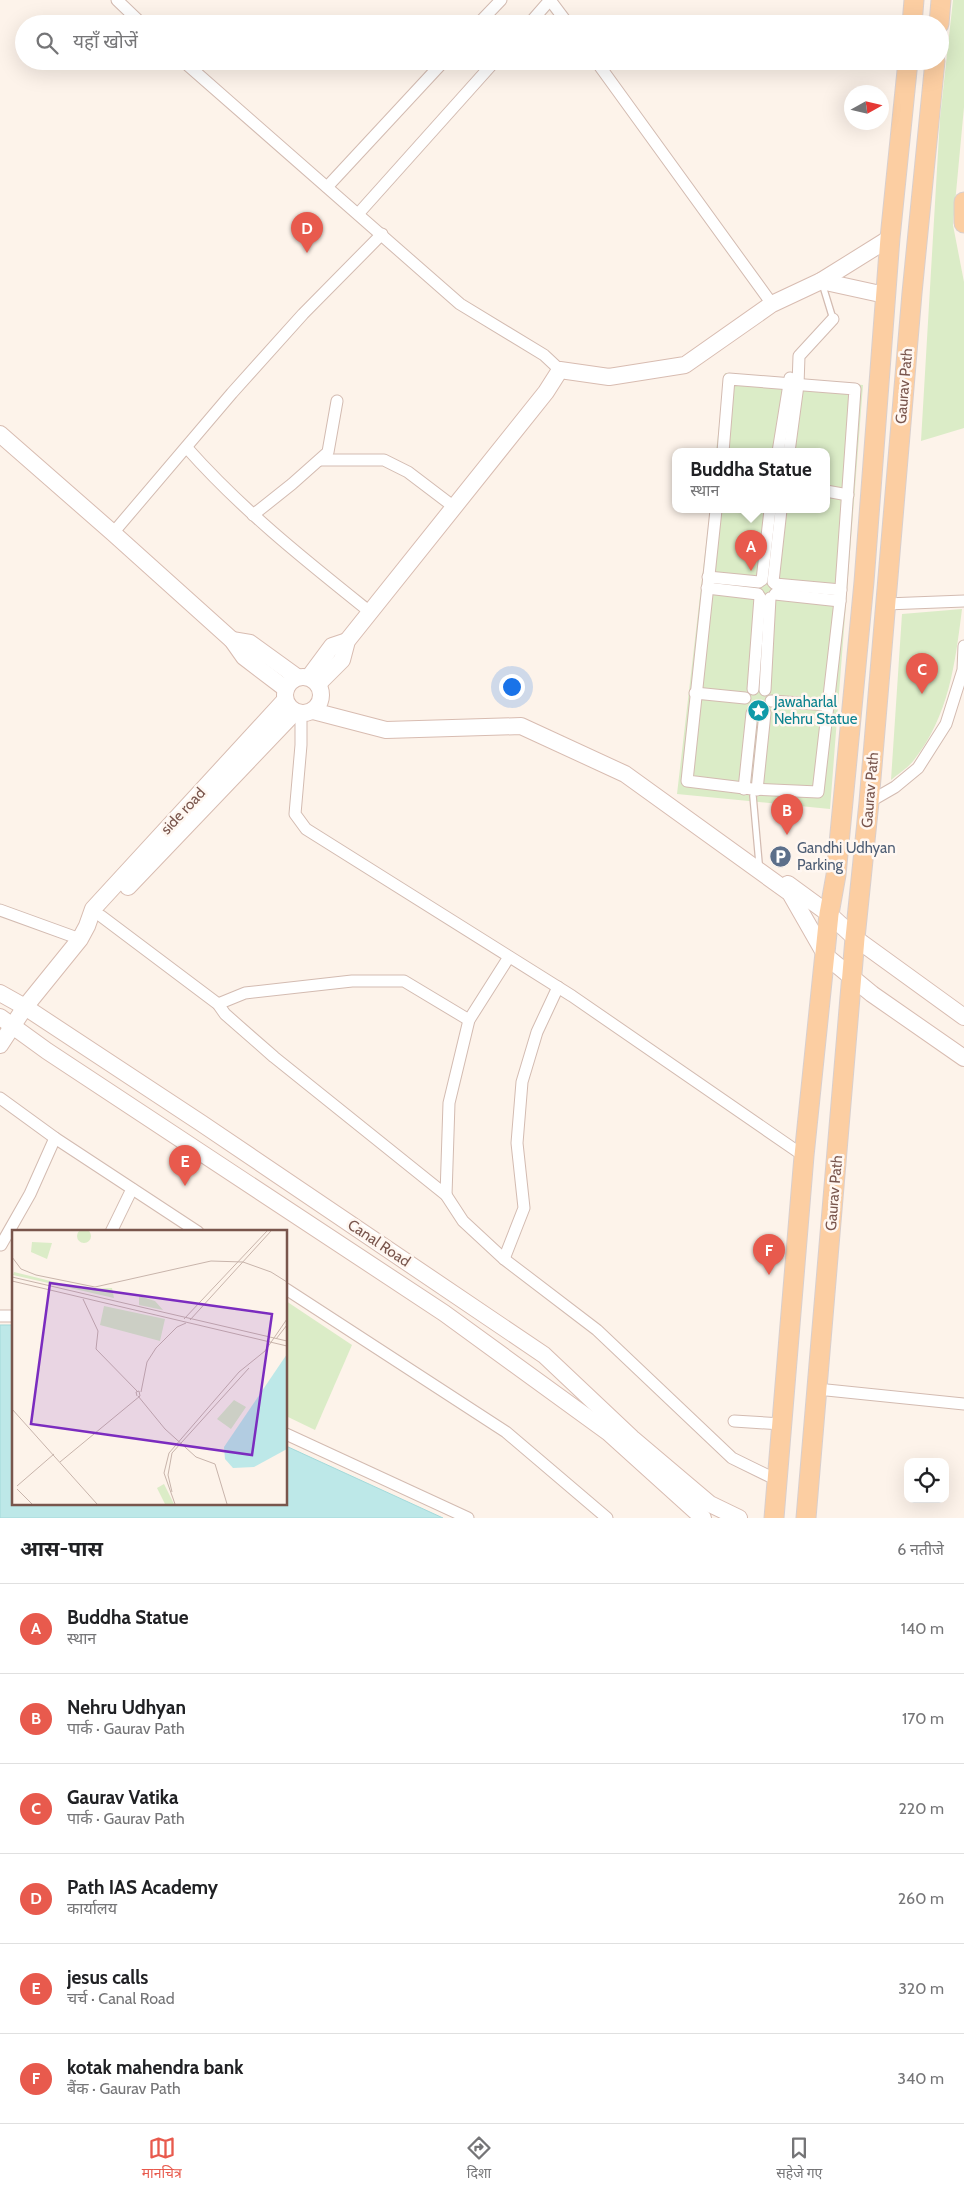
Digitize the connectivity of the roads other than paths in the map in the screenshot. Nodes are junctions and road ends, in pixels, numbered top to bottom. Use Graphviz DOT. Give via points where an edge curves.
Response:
graph roads {
  1 [pos="117,0"];
  2 [pos="500,0"];
  3 [pos="550,0"];
  4 [pos="914,0"];
  5 [pos="941,0"];
  6 [pos="133,15"];
  7 [pos="489,15"];
  8 [pos="537,15"];
  9 [pos="561,15"];
  10 [pos="913,15"];
  11 [pos="940,15"];
  12 [pos="193,70"];
  13 [pos="436,70"];
  14 [pos="487,70"];
  15 [pos="603,70"];
  16 [pos="907,70"];
  17 [pos="934,70"];
  18 [pos="327,187"];
  19 [pos="964,202"];
  20 [pos="358,214"];
  21 [pos="964,223"];
  22 [pos="382,234"];
  23 [pos="890,238"];
  24 [pos="821,282"];
  25 [pos="886,294"];
  26 [pos="772,304"];
  27 [pos="833,319"];
  28 [pos="560,370"];
  29 [pos="793,385"];
  30 [pos="337,401"];
  31 [pos="0,434"];
  32 [pos="187,448"];
  33 [pos="722,448"];
  34 [pos="779,448"];
  35 [pos="789,448"];
  36 [pos="320,460"];
  37 [pos="830,492"];
  38 [pos="848,495"];
  39 [pos="454,507"];
  40 [pos="716,513"];
  41 [pos="770,513"];
  42 [pos="780,513"];
  43 [pos="253,515"];
  44 [pos="113,533"];
  45 [pos="707,583"];
  46 [pos="766,589"];
  47 [pos="841,596"];
  48 [pos="964,601"];
  49 [pos="886,604"];
  50 [pos="370,612"];
  51 [pos="232,640"];
  52 [pos="964,646"];
  53 [pos="308,680"];
  54 [pos="753,689"];
  55 [pos="765,690"];
  56 [pos="695,693"];
  57 [pos="745,698"];
  58 [pos="771,701"];
  59 [pos="300,704"];
  60 [pos="829,705"];
  61 [pos="752,713"];
  62 [pos="765,713"];
  63 [pos="751,791"];
  64 [pos="869,802"];
  65 [pos="759,862"];
  66 [pos="0,910"];
  67 [pos="829,914"];
  68 [pos="101,916"];
  69 [pos="84,933"];
  70 [pos="855,938"];
  71 [pos="826,956"];
  72 [pos="509,957"];
  73 [pos="852,978"];
  74 [pos="558,987"];
  75 [pos="0,993"];
  76 [pos="218,1004"];
  77 [pos="24,1007"];
  78 [pos="964,1016"];
  79 [pos="469,1020"];
  80 [pos="6,1021"];
  81 [pos="0,1045"];
  82 [pos="964,1058"];
  83 [pos="0,1098"];
  84 [pos="55,1138"];
  85 [pos="804,1156"];
  86 [pos="132,1189"];
  87 [pos="446,1195"];
  88 [pos="112,1230"];
  89 [pos="195,1230"];
  90 [pos="2,1246"];
  91 [pos="504,1259"];
  92 [pos="288,1290"];
  93 [pos="817,1389"];
  94 [pos="964,1404"];
  95 [pos="734,1421"];
  96 [pos="782,1424"];
  97 [pos="288,1435"];
  98 [pos="777,1480"];
  99 [pos="468,1518"];
  100 [pos="606,1518"];
  101 [pos="703,1518"];
  102 [pos="739,1518"];
  103 [pos="774,1518"];
  104 [pos="806,1518"];
  1 -- 6 [label="street"];
  2 -- 7 [label="street"];
  3 -- 8 [label="street"];
  3 -- 9 [label="street"];
  4 -- 10 [label="main road"];
  5 -- 11 [label="main road"];
  12 -- 18 [label="street"];
  13 -- 18 [label="street"];
  14 -- 20 [label="street"];
  15 -- 26 [label="street"];
  16 -- 23 [label="main road"];
  17 -- 49 [label="main road, Gaurav Path"];
  18 -- 20 [label="street"];
  19 -- 21 [label="main road"];
  20 -- 22 [label="street"];
  22 -- 28 [label="street" via="460,304 544,354"];
  22 -- 32 [label="street" via="303,314"];
  23 -- 24 [label="street"];
  23 -- 25 [label="main road"];
  24 -- 25 [label="street"];
  24 -- 26 [label="street"];
  24 -- 27 [label="lane"];
  25 -- 67 [label="main road" via="864,582 836,875"];
  26 -- 28 [label="street" via="684,365 609,377"];
  27 -- 29 [label="street" via="799,356"];
  28 -- 39 [label="street"];
  29 -- 33 [label="street" via="729,379"];
  29 -- 34 [label="street"];
  29 -- 35 [label="street"];
  29 -- 38 [label="street" via="855,389"];
  30 -- 36 [label="street" via="328,452"];
  31 -- 44 [label="street"];
  32 -- 43 [label="street"];
  32 -- 44 [label="street"];
  36 -- 39 [label="street" via="384,460 408,472"];
  36 -- 43 [label="street"];
  37 -- 38 [label="street"];
  38 -- 47 [label="street"];
  39 -- 50 [label="street"];
  40 -- 45 [label="street"];
  41 -- 46 [label="street"];
  42 -- 46 [label="street"];
  43 -- 50 [label="street"];
  44 -- 51 [label="street"];
  45 -- 46 [label="street"];
  45 -- 56 [label="street"];
  46 -- 47 [label="street"];
  46 -- 54 [label="street"];
  46 -- 55 [label="street"];
  47 -- 60 [label="street"];
  48 -- 49 [label="street"];
  49 -- 64 [label="main road, Gaurav Path"];
  50 -- 53 [label="street" via="347,642 342,660"];
  51 -- 53 [label="street" via="250,643"];
  51 -- 59 [label="street" via="244,657"];
  52 -- 64 [label="street" via="963,670 946,724 918,768"];
  53 -- 59 [label="street" via="288,684"];
  53 -- 59 [label="street" via="322,696"];
  56 -- 57 [label="street"];
  56 -- 63 [label="street" via="687,781"];
  58 -- 60 [label="street"];
  59 -- 65 [label="street" via="387,722 519,717 622,766"];
  59 -- 68 [label="street, side road"];
  59 -- 69 [label="street, side road" via="93,909"];
  59 -- 71 [label="street" via="386,730 520,726 625,774 790,893"];
  59 -- 72 [label="street" via="296,814 306,829"];
  60 -- 63 [label="street" via="818,792"];
  61 -- 63 [label="street"];
  62 -- 63 [label="street"];
  63 -- 65 [label="lane"];
  64 -- 70 [label="main road, Gaurav Path"];
  65 -- 67 [label="street"];
  66 -- 69 [label="street"];
  67 -- 70 [label="street"];
  67 -- 71 [label="main road"];
  68 -- 69 [label="street, side road"];
  68 -- 76 [label="street"];
  69 -- 77 [label="street, side road"];
  70 -- 73 [label="main road, Gaurav Path"];
  70 -- 78 [label="street"];
  71 -- 73 [label="street"];
  71 -- 85 [label="main road"];
  72 -- 74 [label="street"];
  72 -- 79 [label="street"];
  73 -- 82 [label="street"];
  73 -- 93 [label="main road, Gaurav Path"];
  74 -- 85 [label="street"];
  74 -- 91 [label="street" via="537,1032 522,1082 517,1142 524,1208"];
  75 -- 77 [label="street, Canal Road"];
  76 -- 79 [label="street" via="245,992 352,981 404,981"];
  76 -- 87 [label="street" via="274,1057"];
  77 -- 80 [label="street, side road"];
  77 -- 102 [label="street, Canal Road" via="544,1355 632,1438 710,1504"];
  79 -- 87 [label="street" via="450,1104"];
  80 -- 81 [label="street, side road"];
  80 -- 101 [label="street, Canal Road" via="444,1313 609,1433"];
  83 -- 84 [label="street"];
  84 -- 86 [label="street"];
  84 -- 90 [label="street"];
  85 -- 96 [label="main road"];
  86 -- 88 [label="street"];
  86 -- 89 [label="street"];
  87 -- 91 [label="street" via="463,1221"];
  91 -- 98 [label="street" via="597,1330 732,1458"];
  92 -- 100 [label="street" via="506,1432"];
  93 -- 94 [label="street"];
  93 -- 104 [label="main road, Gaurav Path"];
  95 -- 96 [label="street"];
  96 -- 98 [label="main road"];
  97 -- 99 [label="street"];
  98 -- 103 [label="main road"];
}
